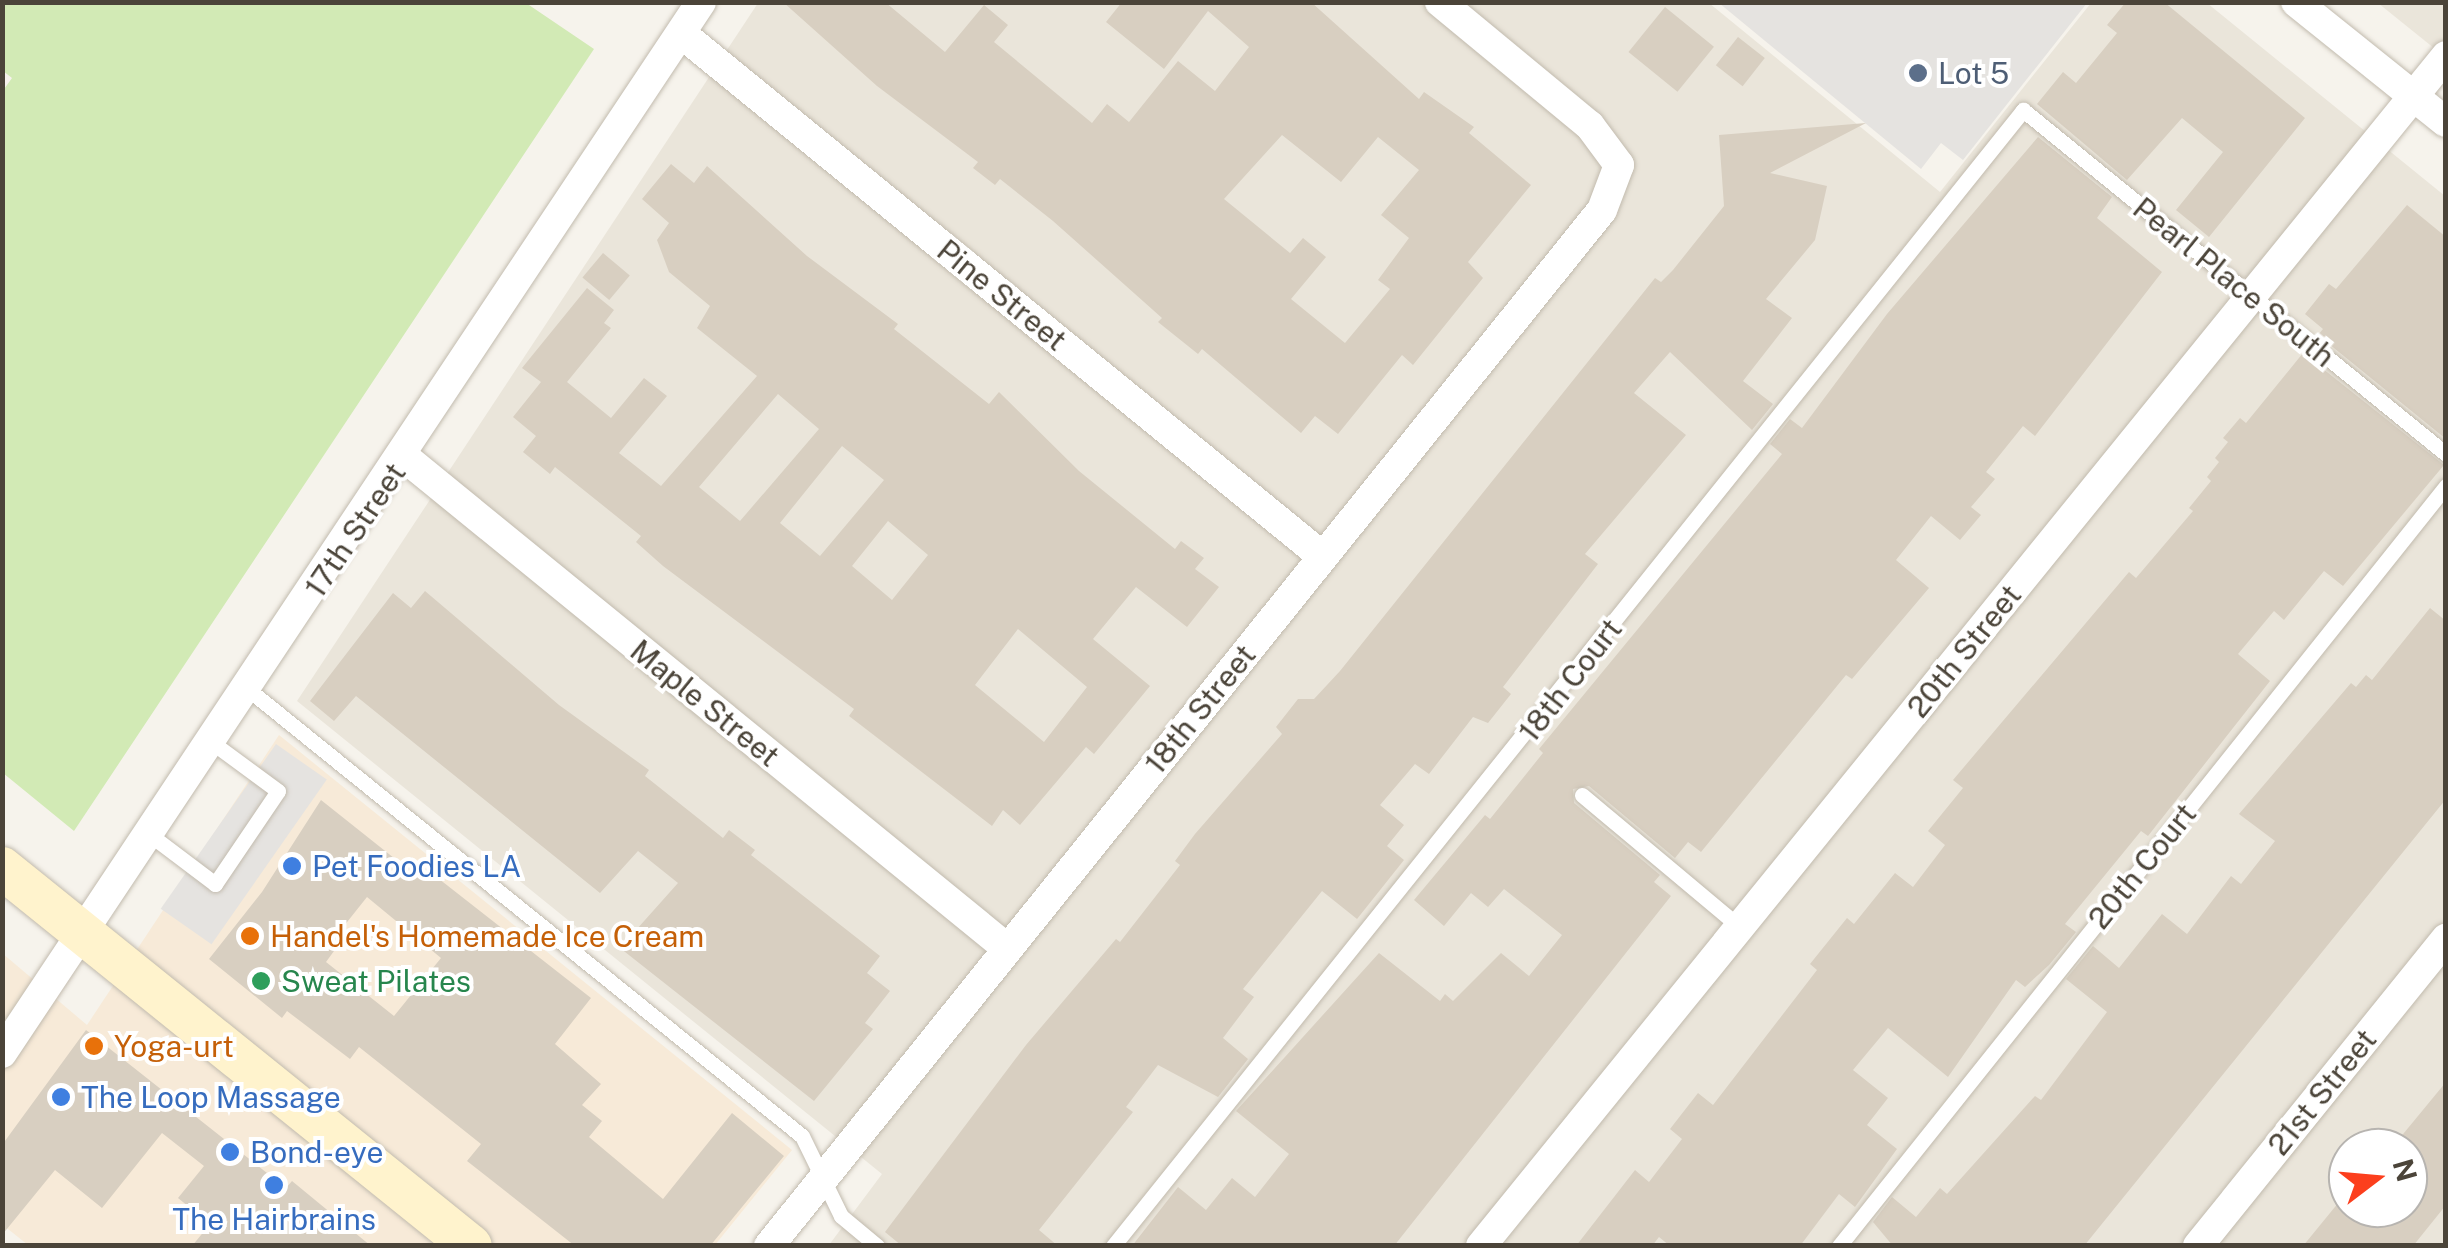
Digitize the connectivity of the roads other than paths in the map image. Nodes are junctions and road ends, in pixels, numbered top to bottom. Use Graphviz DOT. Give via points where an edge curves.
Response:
graph roads {
  1 [pos="702,2"];
  2 [pos="1440,2"];
  3 [pos="2296,2"];
  4 [pos="682,34"];
  5 [pos="2446,56"];
  6 [pos="2413,96"];
  7 [pos="2023,110"];
  8 [pos="2446,122"];
  9 [pos="2251,296"];
  10 [pos="2446,454"];
  11 [pos="404,456"];
  12 [pos="2446,486"];
  13 [pos="1322,556"];
  14 [pos="248,690"];
  15 [pos="213,743"];
  16 [pos="1582,795"];
  17 [pos="149,834"];
  18 [pos="4,874"];
  19 [pos="1740,926"];
  20 [pos="84,932"];
  21 [pos="2446,939"];
  22 [pos="1008,949"];
  23 [pos="2,1054"];
  24 [pos="823,1176"];
  25 [pos="471,1246"];
  26 [pos="769,1246"];
  27 [pos="877,1246"];
  28 [pos="1112,1246"];
  29 [pos="1481,1246"];
  30 [pos="1838,1246"];
  31 [pos="2198,1246"];
  1 -- 4 [label="street, 17th Street"];
  2 -- 13 [label="street, 18th Street" via="1590,126 1620,165 1602,210"];
  3 -- 6 [label="street"];
  4 -- 11 [label="street, 17th Street"];
  4 -- 13 [label="street, Pine Street"];
  5 -- 6 [label="street, 20th Street"];
  6 -- 8 [label="street"];
  6 -- 9 [label="street, 20th Street"];
  7 -- 9 [label="lane, Pearl Place South"];
  7 -- 28 [label="lane, 18th Court"];
  9 -- 10 [label="lane, Pearl Place South"];
  9 -- 19 [label="street, 20th Street"];
  11 -- 14 [label="street, 17th Street"];
  11 -- 22 [label="street, Maple Street"];
  12 -- 30 [label="lane, 20th Court"];
  13 -- 22 [label="street, 18th Street"];
  14 -- 15 [label="street, 17th Street"];
  14 -- 24 [label="lane" via="802,1136"];
  15 -- 17 [label="street, 17th Street"];
  15 -- 17 [label="lane" via="278,791 215,884"];
  16 -- 19 [label="lane"];
  17 -- 20 [label="street, 17th Street"];
  18 -- 20 [label="street"];
  19 -- 29 [label="street, 20th Street"];
  20 -- 23 [label="street, 17th Street"];
  20 -- 25 [label="street"];
  21 -- 31 [label="street, 21st Street"];
  22 -- 24 [label="street, 18th Street"];
  24 -- 26 [label="street, 18th Street"];
  24 -- 27 [label="lane" via="841,1216"];
}
